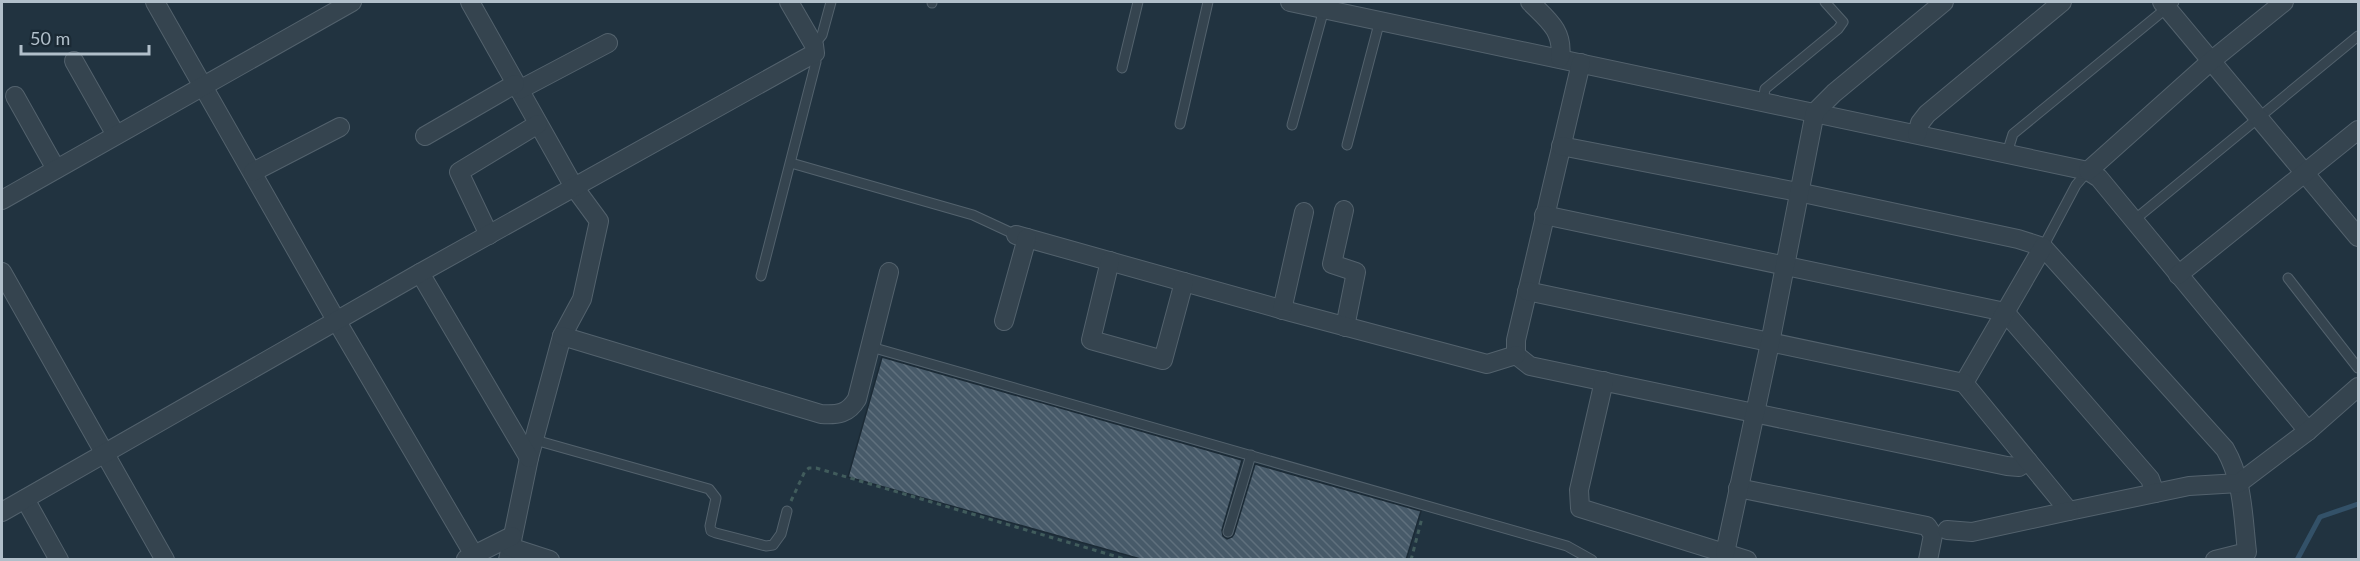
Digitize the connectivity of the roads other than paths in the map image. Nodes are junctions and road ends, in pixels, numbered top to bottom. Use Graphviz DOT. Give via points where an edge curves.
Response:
graph roads {
  1 [pos="155,2"];
  2 [pos="352,2"];
  3 [pos="470,2"];
  4 [pos="789,2"];
  5 [pos="831,2"];
  6 [pos="1138,2"];
  7 [pos="1208,2"];
  8 [pos="1290,2"];
  9 [pos="1530,2"];
  10 [pos="1825,2"];
  11 [pos="1944,2"];
  12 [pos="2062,2"];
  13 [pos="2284,2"];
  14 [pos="2168,3"];
  15 [pos="1324,9"];
  16 [pos="1380,20"];
  17 [pos="2358,36"];
  18 [pos="608,44"];
  19 [pos="815,49"];
  20 [pos="1560,58"];
  21 [pos="74,61"];
  22 [pos="2211,61"];
  23 [pos="1581,63"];
  24 [pos="1122,68"];
  25 [pos="204,85"];
  26 [pos="517,87"];
  27 [pos="15,96"];
  28 [pos="1763,101"];
  29 [pos="1815,112"];
  30 [pos="2259,118"];
  31 [pos="538,124"];
  32 [pos="1180,124"];
  33 [pos="1292,125"];
  34 [pos="340,127"];
  35 [pos="2358,130"];
  36 [pos="1917,134"];
  37 [pos="117,135"];
  38 [pos="425,136"];
  39 [pos="1347,145"];
  40 [pos="1561,146"];
  41 [pos="2007,153"];
  42 [pos="791,163"];
  43 [pos="56,169"];
  44 [pos="2088,171"];
  45 [pos="253,172"];
  46 [pos="2304,174"];
  47 [pos="574,187"];
  48 [pos="1798,192"];
  49 [pos="2,200"];
  50 [pos="1344,210"];
  51 [pos="1304,212"];
  52 [pos="1544,215"];
  53 [pos="2133,221"];
  54 [pos="2356,230"];
  55 [pos="489,235"];
  56 [pos="1022,236"];
  57 [pos="2043,247"];
  58 [pos="1110,261"];
  59 [pos="1785,267"];
  60 [pos="2,272"];
  61 [pos="889,272"];
  62 [pos="420,273"];
  63 [pos="2178,275"];
  64 [pos="762,276"];
  65 [pos="2288,278"];
  66 [pos="1184,282"];
  67 [pos="1527,291"];
  68 [pos="1282,310"];
  69 [pos="2005,312"];
  70 [pos="336,320"];
  71 [pos="1004,321"];
  72 [pos="1345,327"];
  73 [pos="562,336"];
  74 [pos="1770,343"];
  75 [pos="872,347"];
  76 [pos="1516,355"];
  77 [pos="2358,368"];
  78 [pos="1604,381"];
  79 [pos="1964,383"];
  80 [pos="2358,387"];
  81 [pos="1754,414"];
  82 [pos="2308,431"];
  83 [pos="535,440"];
  84 [pos="103,453"];
  85 [pos="1251,455"];
  86 [pos="529,458"];
  87 [pos="2028,461"];
  88 [pos="2239,483"];
  89 [pos="1738,488"];
  90 [pos="2156,493"];
  91 [pos="25,499"];
  92 [pos="787,511"];
  93 [pos="2069,511"];
  94 [pos="2,512"];
  95 [pos="1947,530"];
  96 [pos="1228,532"];
  97 [pos="510,548"];
  98 [pos="1725,553"];
  99 [pos="470,557"];
  100 [pos="59,560"];
  101 [pos="165,560"];
  102 [pos="550,560"];
  103 [pos="1592,560"];
  104 [pos="1747,560"];
  105 [pos="1928,560"];
  106 [pos="2215,560"];
  1 -- 25 [label="street"];
  2 -- 25 [label="street"];
  3 -- 26 [label="street"];
  4 -- 19 [label="street"];
  5 -- 19 [label="lane"];
  6 -- 24 [label="lane"];
  7 -- 32 [label="lane"];
  8 -- 15 [label="street"];
  9 -- 20 [label="street" via="1557,31"];
  10 -- 28 [label="lane" via="1843,22 1765,89"];
  11 -- 29 [label="street"];
  12 -- 36 [label="street" via="1928,114"];
  13 -- 22 [label="street"];
  14 -- 22 [label="street"];
  14 -- 41 [label="lane" via="2013,134"];
  15 -- 16 [label="street"];
  15 -- 33 [label="lane"];
  16 -- 20 [label="street"];
  16 -- 39 [label="lane"];
  17 -- 30 [label="lane"];
  18 -- 26 [label="street"];
  19 -- 42 [label="lane" via="816,62"];
  19 -- 47 [label="street"];
  20 -- 23 [label="street"];
  21 -- 37 [label="street"];
  22 -- 30 [label="street"];
  22 -- 44 [label="street"];
  23 -- 28 [label="street"];
  23 -- 40 [label="street"];
  25 -- 37 [label="street"];
  25 -- 45 [label="street"];
  26 -- 31 [label="street"];
  26 -- 38 [label="street"];
  27 -- 43 [label="street"];
  28 -- 29 [label="street"];
  29 -- 36 [label="street"];
  29 -- 48 [label="street"];
  30 -- 46 [label="street"];
  30 -- 53 [label="lane"];
  31 -- 47 [label="street"];
  31 -- 55 [label="street" via="459,172"];
  34 -- 45 [label="street"];
  35 -- 46 [label="street"];
  36 -- 41 [label="street"];
  37 -- 43 [label="street"];
  40 -- 48 [label="street"];
  40 -- 52 [label="street"];
  41 -- 44 [label="street"];
  42 -- 56 [label="lane" via="973,214"];
  42 -- 64 [label="lane"];
  43 -- 49 [label="street"];
  44 -- 53 [label="street" via="2099,178"];
  44 -- 57 [label="lane" via="2076,185"];
  45 -- 70 [label="street"];
  46 -- 54 [label="street"];
  46 -- 63 [label="street"];
  47 -- 55 [label="street"];
  47 -- 73 [label="street" via="599,221 582,299"];
  48 -- 57 [label="street"];
  48 -- 59 [label="street"];
  50 -- 72 [label="street" via="1332,264 1356,272"];
  51 -- 68 [label="street"];
  52 -- 59 [label="street"];
  52 -- 67 [label="street"];
  53 -- 63 [label="street"];
  55 -- 62 [label="street"];
  56 -- 58 [label="street"];
  56 -- 71 [label="street"];
  57 -- 69 [label="street"];
  57 -- 88 [label="street" via="2225,449"];
  58 -- 66 [label="street"];
  58 -- 66 [label="street" via="1091,340 1153,358 1163,360"];
  59 -- 69 [label="street"];
  59 -- 74 [label="street"];
  60 -- 84 [label="street"];
  61 -- 75 [label="street"];
  62 -- 70 [label="street"];
  62 -- 86 [label="street"];
  63 -- 82 [label="street"];
  65 -- 77 [label="lane"];
  66 -- 68 [label="street"];
  67 -- 74 [label="street"];
  67 -- 76 [label="street" via="1515,339"];
  68 -- 72 [label="street"];
  69 -- 79 [label="street"];
  69 -- 90 [label="street" via="2150,479"];
  70 -- 84 [label="street"];
  70 -- 99 [label="street"];
  72 -- 76 [label="street" via="1487,364"];
  73 -- 75 [label="street" via="821,414 838,415 851,408 857,399"];
  73 -- 83 [label="street"];
  74 -- 79 [label="street"];
  74 -- 81 [label="street"];
  75 -- 85 [label="lane"];
  76 -- 78 [label="street" via="1530,366"];
  78 -- 81 [label="street"];
  78 -- 98 [label="street" via="1579,490 1580,508"];
  79 -- 87 [label="street"];
  80 -- 82 [label="street"];
  81 -- 87 [label="street" via="2007,466 2019,467"];
  81 -- 89 [label="street"];
  82 -- 88 [label="street"];
  83 -- 86 [label="street"];
  83 -- 92 [label="lane" via="709,489 716,498 710,526 716,533 772,545 781,534"];
  84 -- 91 [label="street"];
  84 -- 101 [label="street"];
  85 -- 96 [label="lane"];
  85 -- 103 [label="lane" via="1567,546"];
  86 -- 97 [label="street"];
  87 -- 93 [label="street"];
  88 -- 90 [label="street" via="2189,486"];
  88 -- 106 [label="street" via="2247,552"];
  89 -- 98 [label="street"];
  89 -- 105 [label="street" via="1928,526 1933,535"];
  90 -- 93 [label="street"];
  91 -- 94 [label="street"];
  91 -- 100 [label="street"];
  93 -- 95 [label="street" via="1972,531"];
  97 -- 99 [label="street"];
  97 -- 102 [label="street"];
  98 -- 104 [label="street"];
}
